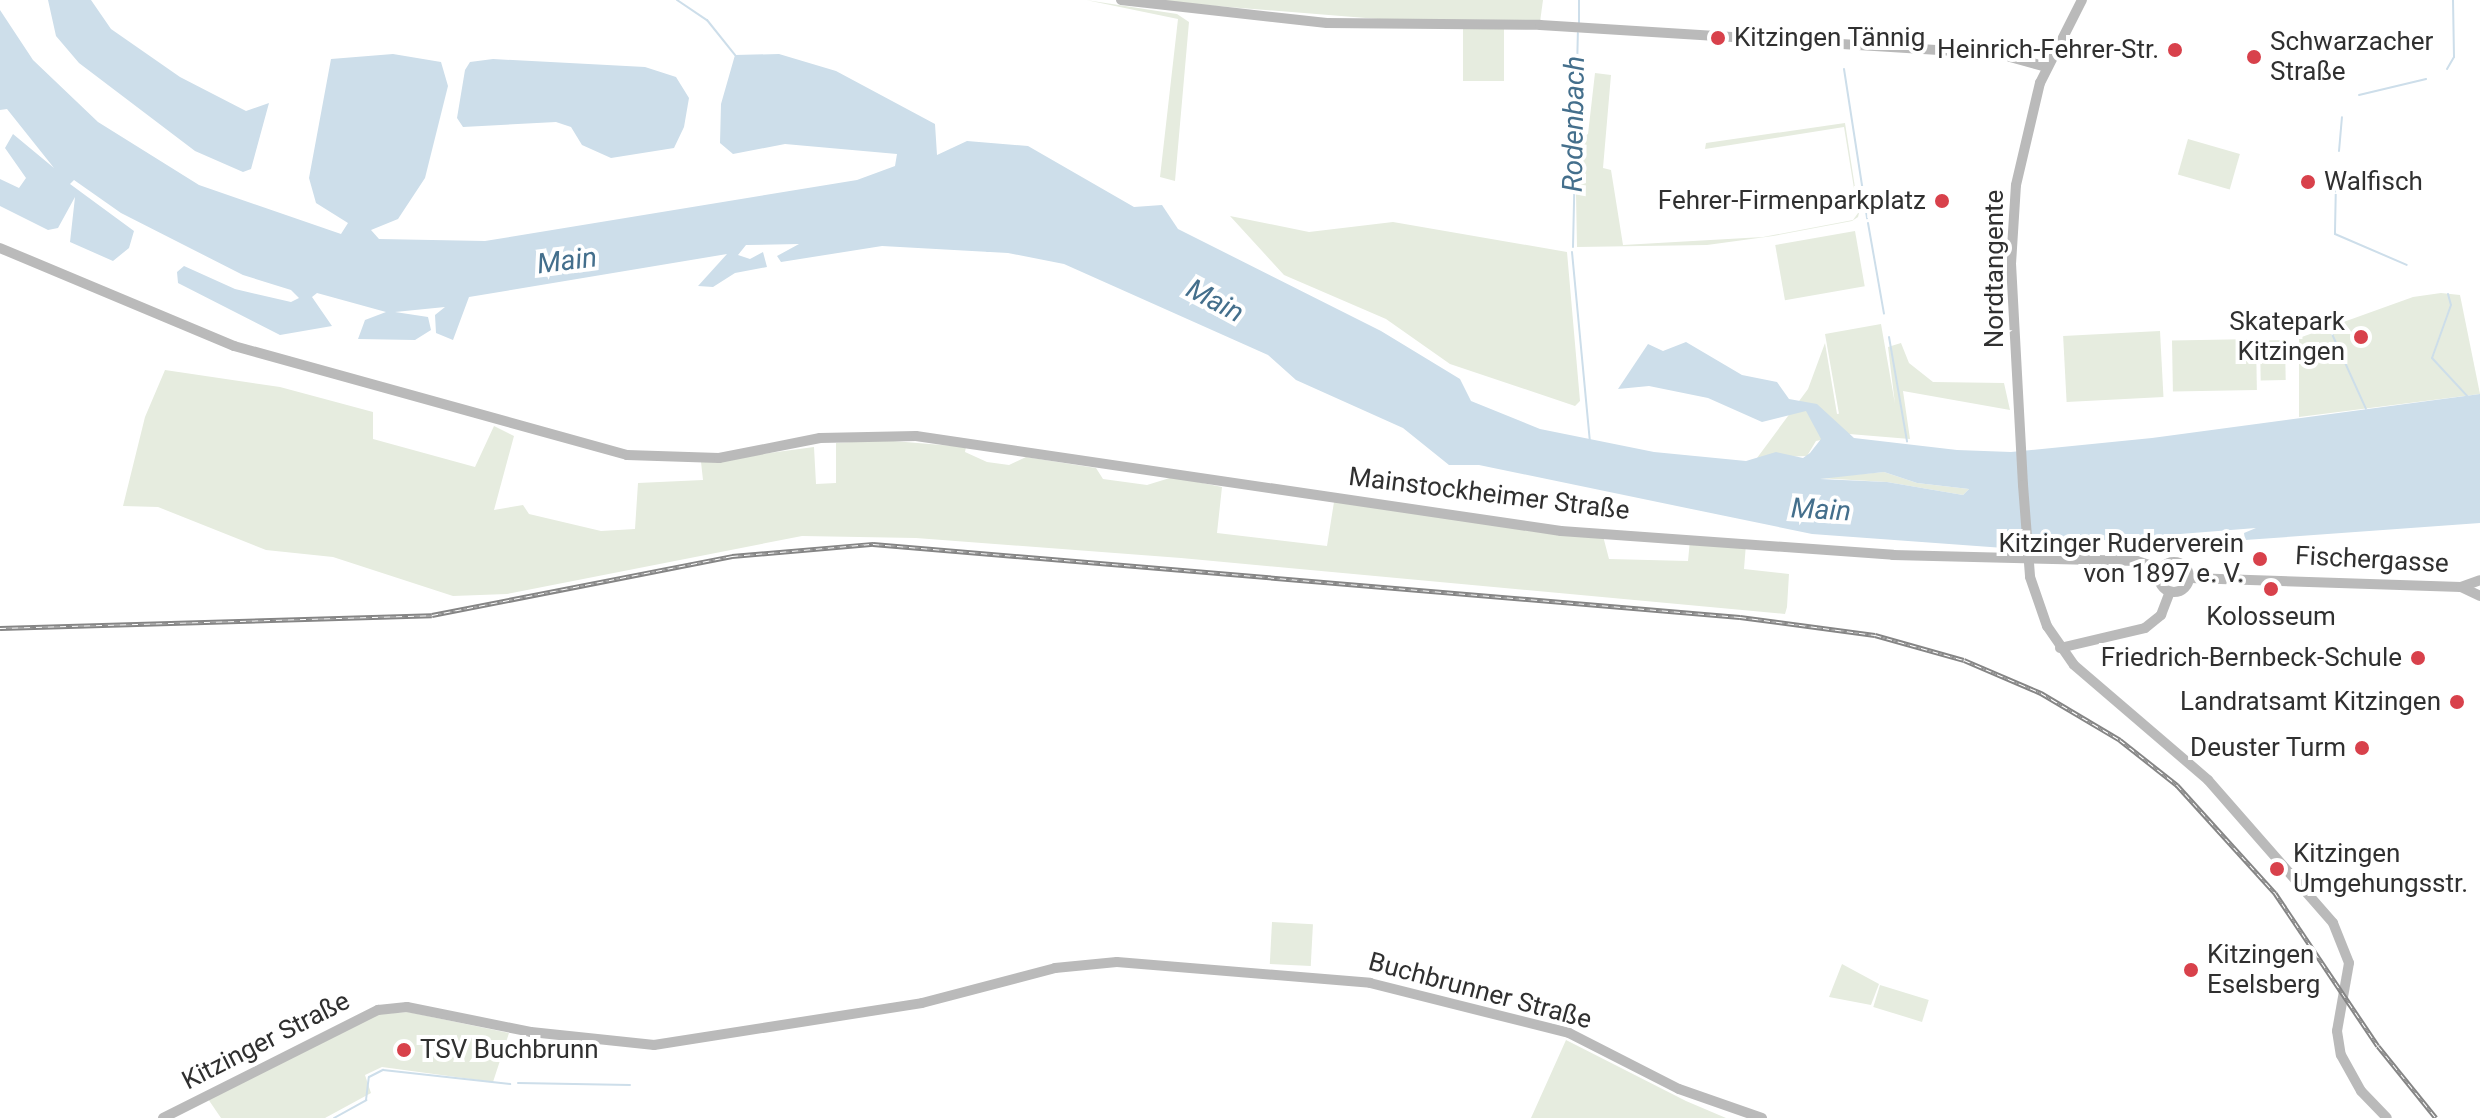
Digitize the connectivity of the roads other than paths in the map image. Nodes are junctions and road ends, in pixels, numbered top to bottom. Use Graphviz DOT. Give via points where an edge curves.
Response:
graph roads {
  1 [pos="1121,0"];
  2 [pos="2082,0"];
  3 [pos="2047,67"];
  4 [pos="0,248"];
  5 [pos="2161,569"];
  6 [pos="2190,578"];
  7 [pos="2479,587"];
  8 [pos="2170,592"];
  9 [pos="2060,648"];
  10 [pos="531,1032"];
  11 [pos="163,1118"];
  12 [pos="1762,1118"];
  13 [pos="2387,1118"];
  1 -- 3 [label="main road" via="1327,23 1578,27 1999,54"];
  2 -- 3 [label="main road, Nordtangente"];
  3 -- 9 [label="main road, Nordtangente, bridge" via="2016,185 2013,305 2030,577"];
  4 -- 5 [label="main road, Mainstockheimer Straße" via="234,346 627,455 719,458 820,438 887,435 1561,531 1884,555 2137,561"];
  5 -- 6 [label="main road" via="2179,562"];
  5 -- 8 [label="main road" via="2160,583"];
  6 -- 7 [label="main road, Fischergasse"];
  6 -- 8 [label="main road" via="2183,590"];
  8 -- 9 [label="main road" via="2161,615 2145,628"];
  9 -- 13 [label="main road" via="2208,780 2333,923 2349,963 2337,1031 2341,1055"];
  10 -- 11 [label="main road, Kitzinger Straße" via="438,1011 378,1010"];
  10 -- 12 [label="main road, Buchbrunner Straße" via="675,1043 922,1003 1090,963 1267,972 1370,983 1569,1033 1679,1089"];
}
